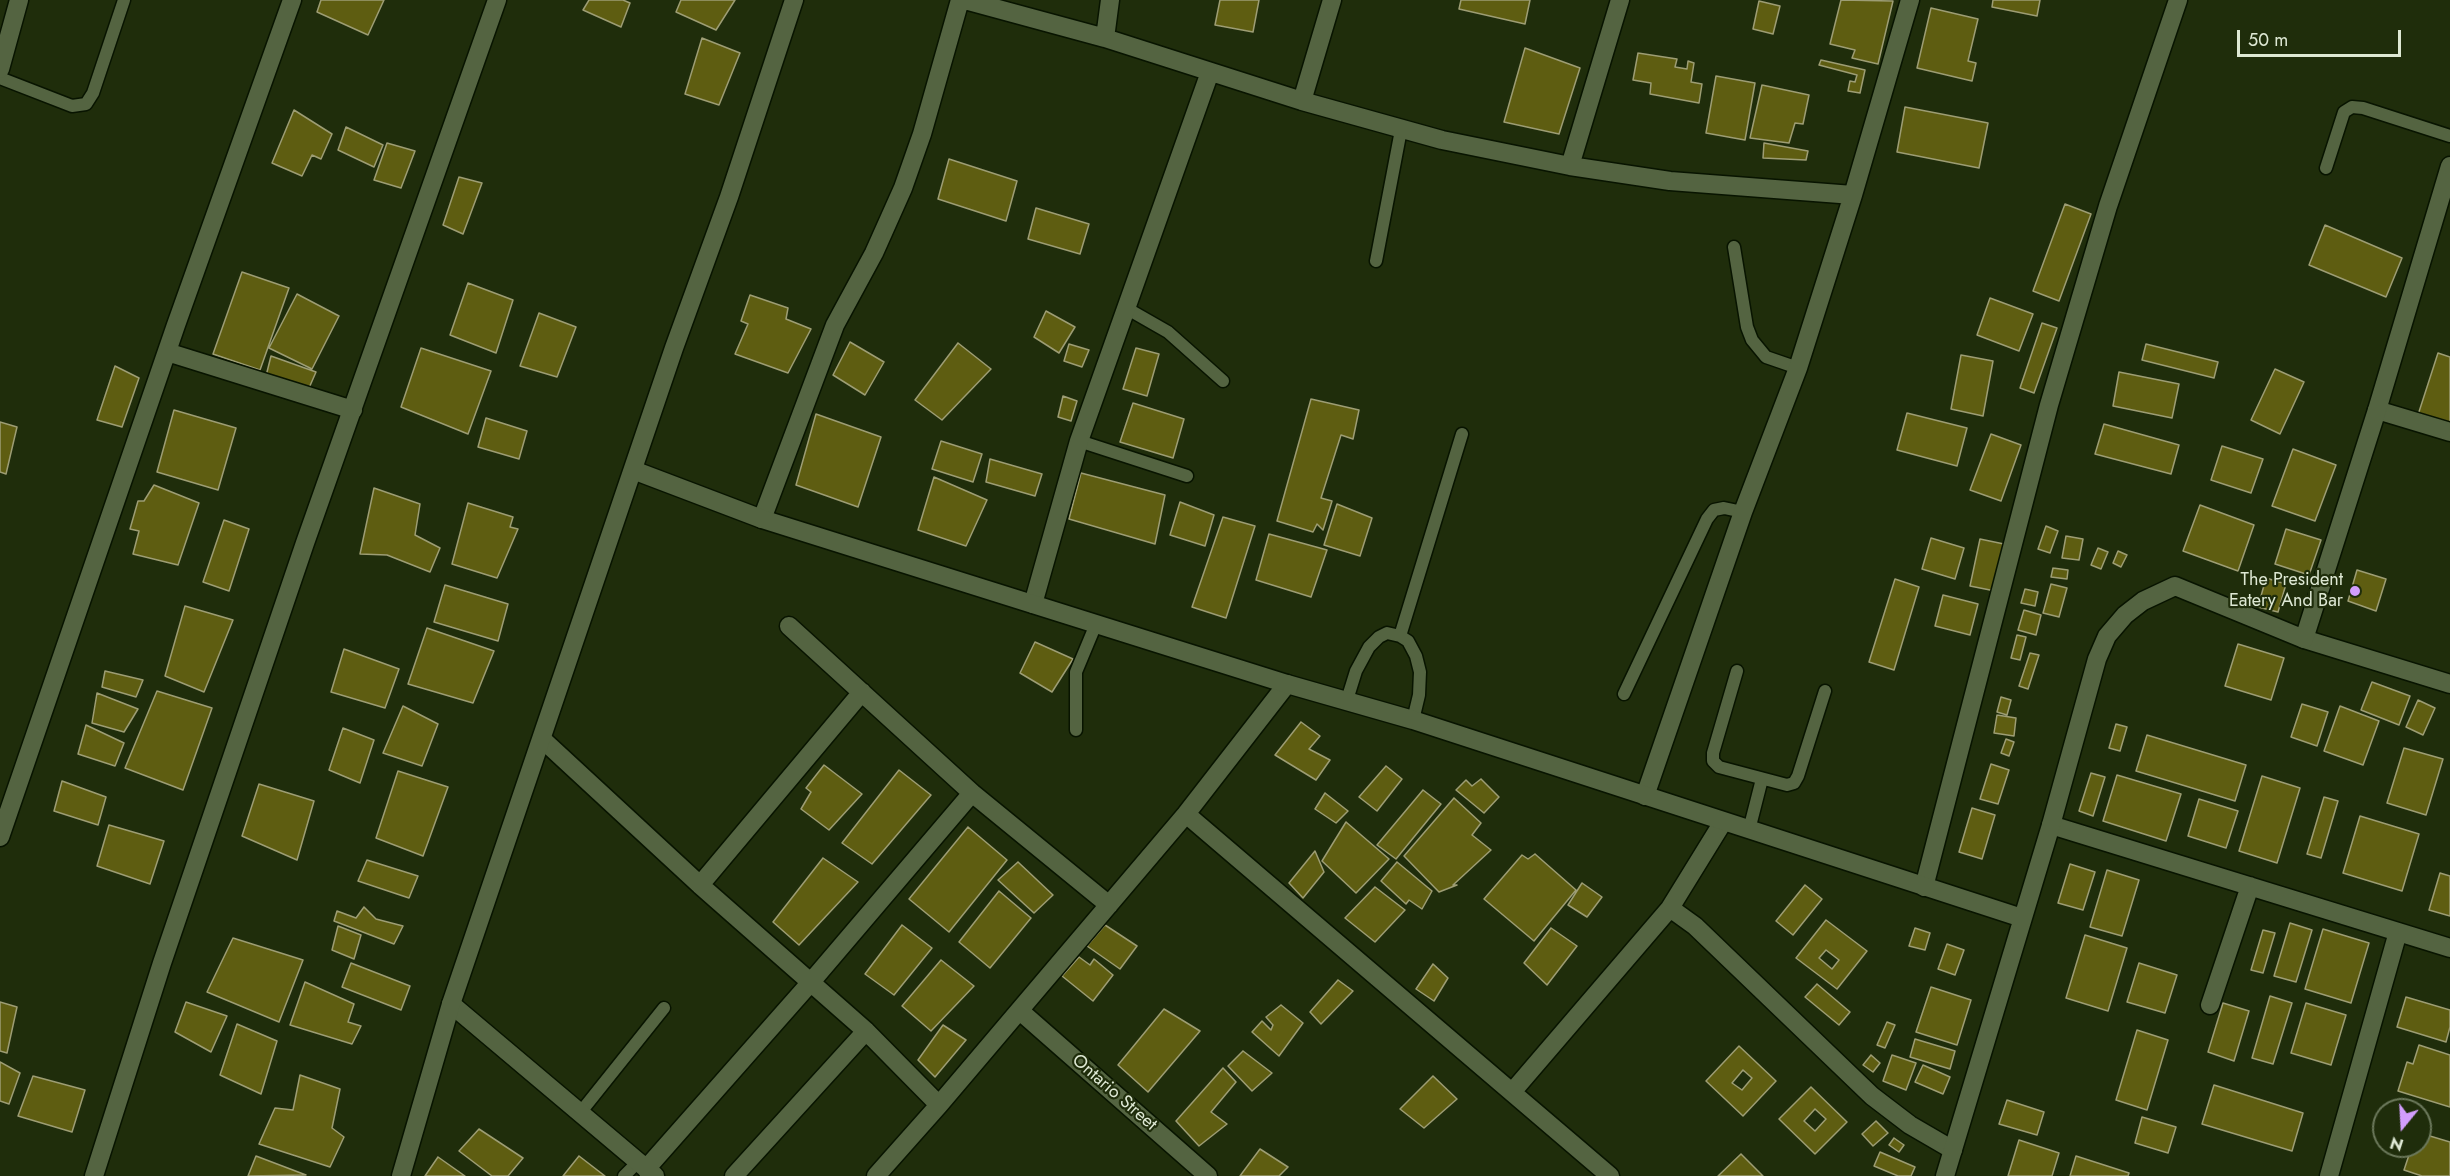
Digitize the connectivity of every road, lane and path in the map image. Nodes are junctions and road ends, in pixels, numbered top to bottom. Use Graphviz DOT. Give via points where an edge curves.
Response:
graph roads {
  1 [pos="19,0"];
  2 [pos="124,0"];
  3 [pos="292,0"];
  4 [pos="497,0"];
  5 [pos="794,0"];
  6 [pos="960,0"];
  7 [pos="965,0"];
  8 [pos="1110,0"];
  9 [pos="1332,0"];
  10 [pos="1620,0"];
  11 [pos="1910,0"];
  12 [pos="2178,0"];
  13 [pos="1105,38"];
  14 [pos="0,69"];
  15 [pos="1210,72"];
  16 [pos="0,78"];
  17 [pos="1302,101"];
  18 [pos="1401,130"];
  19 [pos="2450,136"];
  20 [pos="1570,166"];
  21 [pos="2450,166"];
  22 [pos="2326,168"];
  23 [pos="1853,195"];
  24 [pos="1734,247"];
  25 [pos="1376,261"];
  26 [pos="1126,308"];
  27 [pos="167,352"];
  28 [pos="1798,368"];
  29 [pos="1223,381"];
  30 [pos="353,410"];
  31 [pos="2378,410"];
  32 [pos="2450,432"];
  33 [pos="1462,434"];
  34 [pos="1079,441"];
  35 [pos="633,470"];
  36 [pos="1187,476"];
  37 [pos="1743,512"];
  38 [pos="762,519"];
  39 [pos="1033,604"];
  40 [pos="1096,624"];
  41 [pos="789,626"];
  42 [pos="1400,636"];
  43 [pos="2304,639"];
  44 [pos="1737,671"];
  45 [pos="1287,684"];
  46 [pos="2450,684"];
  47 [pos="1825,691"];
  48 [pos="862,692"];
  49 [pos="1624,694"];
  50 [pos="1347,700"];
  51 [pos="1413,720"];
  52 [pos="1076,730"];
  53 [pos="542,739"];
  54 [pos="1762,778"];
  55 [pos="972,793"];
  56 [pos="1646,796"];
  57 [pos="1186,814"];
  58 [pos="1723,822"];
  59 [pos="2051,825"];
  60 [pos="1749,830"];
  61 [pos="0,837"];
  62 [pos="700,885"];
  63 [pos="2250,886"];
  64 [pos="1924,887"];
  65 [pos="1109,905"];
  66 [pos="1670,909"];
  67 [pos="2022,918"];
  68 [pos="2398,932"];
  69 [pos="2450,948"];
  70 [pos="810,982"];
  71 [pos="451,1004"];
  72 [pos="2210,1005"];
  73 [pos="664,1008"];
  74 [pos="1020,1011"];
  75 [pos="866,1031"];
  76 [pos="1513,1091"];
  77 [pos="939,1105"];
  78 [pos="580,1113"];
  79 [pos="1953,1150"];
  80 [pos="646,1169"];
  81 [pos="94,1176"];
  82 [pos="401,1176"];
  83 [pos="624,1176"];
  84 [pos="734,1176"];
  85 [pos="876,1176"];
  86 [pos="1208,1176"];
  87 [pos="1610,1176"];
  88 [pos="1945,1176"];
  89 [pos="2328,1176"];
  1 -- 14 [label="street"];
  2 -- 16 [label="lane" via="86,105 72,106"];
  3 -- 27 [label="street"];
  4 -- 30 [label="street"];
  5 -- 35 [label="street"];
  6 -- 38 [label="street" via="903,188 874,253 835,324"];
  7 -- 13 [label="street"];
  8 -- 13 [label="street"];
  9 -- 17 [label="street"];
  10 -- 20 [label="street"];
  11 -- 23 [label="street"];
  12 -- 64 [label="street" via="2108,206 2049,405"];
  13 -- 15 [label="street"];
  15 -- 17 [label="street"];
  15 -- 26 [label="street"];
  17 -- 18 [label="street"];
  18 -- 20 [label="street"];
  18 -- 25 [label="lane"];
  19 -- 22 [label="lane" via="2352,107 2344,112"];
  20 -- 23 [label="street" via="1670,181"];
  21 -- 31 [label="street"];
  23 -- 28 [label="street"];
  24 -- 28 [label="lane" via="1752,340 1766,357"];
  26 -- 29 [label="lane" via="1168,332"];
  26 -- 34 [label="street"];
  27 -- 30 [label="street"];
  27 -- 61 [label="street"];
  28 -- 37 [label="street"];
  30 -- 81 [label="street" via="162,963"];
  31 -- 32 [label="street"];
  31 -- 43 [label="street"];
  33 -- 42 [label="lane"];
  34 -- 36 [label="lane"];
  34 -- 39 [label="street"];
  35 -- 38 [label="street"];
  35 -- 53 [label="street"];
  37 -- 49 [label="lane" via="1724,508 1714,510 1707,519"];
  37 -- 56 [label="street"];
  38 -- 39 [label="street"];
  39 -- 40 [label="street"];
  40 -- 45 [label="street"];
  40 -- 52 [label="lane" via="1076,672"];
  41 -- 48 [label="street"];
  42 -- 50 [label="lane" via="1387,633 1369,647"];
  42 -- 51 [label="lane" via="1408,641 1420,672"];
  43 -- 46 [label="street"];
  43 -- 59 [label="street" via="2175,586 2143,601 2125,615 2100,651"];
  44 -- 54 [label="lane" via="1713,761 1719,767"];
  45 -- 50 [label="street"];
  45 -- 57 [label="street"];
  47 -- 54 [label="lane" via="1794,783 1787,785"];
  48 -- 55 [label="street"];
  48 -- 62 [label="street"];
  50 -- 51 [label="street"];
  51 -- 56 [label="street"];
  53 -- 62 [label="street"];
  53 -- 71 [label="street"];
  54 -- 60 [label="lane"];
  55 -- 65 [label="street"];
  55 -- 70 [label="street"];
  56 -- 58 [label="street"];
  57 -- 65 [label="street"];
  57 -- 76 [label="street"];
  58 -- 60 [label="street"];
  58 -- 66 [label="street"];
  59 -- 63 [label="street"];
  59 -- 67 [label="street"];
  60 -- 64 [label="street"];
  62 -- 70 [label="street"];
  63 -- 68 [label="street"];
  63 -- 72 [label="street"];
  64 -- 67 [label="street"];
  65 -- 74 [label="street"];
  66 -- 76 [label="street"];
  66 -- 79 [label="street" via="1695,926 1872,1096 1910,1125"];
  67 -- 79 [label="street"];
  68 -- 69 [label="street"];
  68 -- 89 [label="street"];
  70 -- 75 [label="street"];
  70 -- 80 [label="street"];
  71 -- 78 [label="street"];
  71 -- 82 [label="street"];
  73 -- 78 [label="lane"];
  74 -- 77 [label="street"];
  74 -- 86 [label="street, Ontario Street"];
  75 -- 77 [label="street"];
  75 -- 84 [label="street"];
  76 -- 87 [label="street"];
  77 -- 85 [label="street"];
  78 -- 80 [label="street"];
  79 -- 88 [label="street"];
  80 -- 83 [label="lane"];
}
